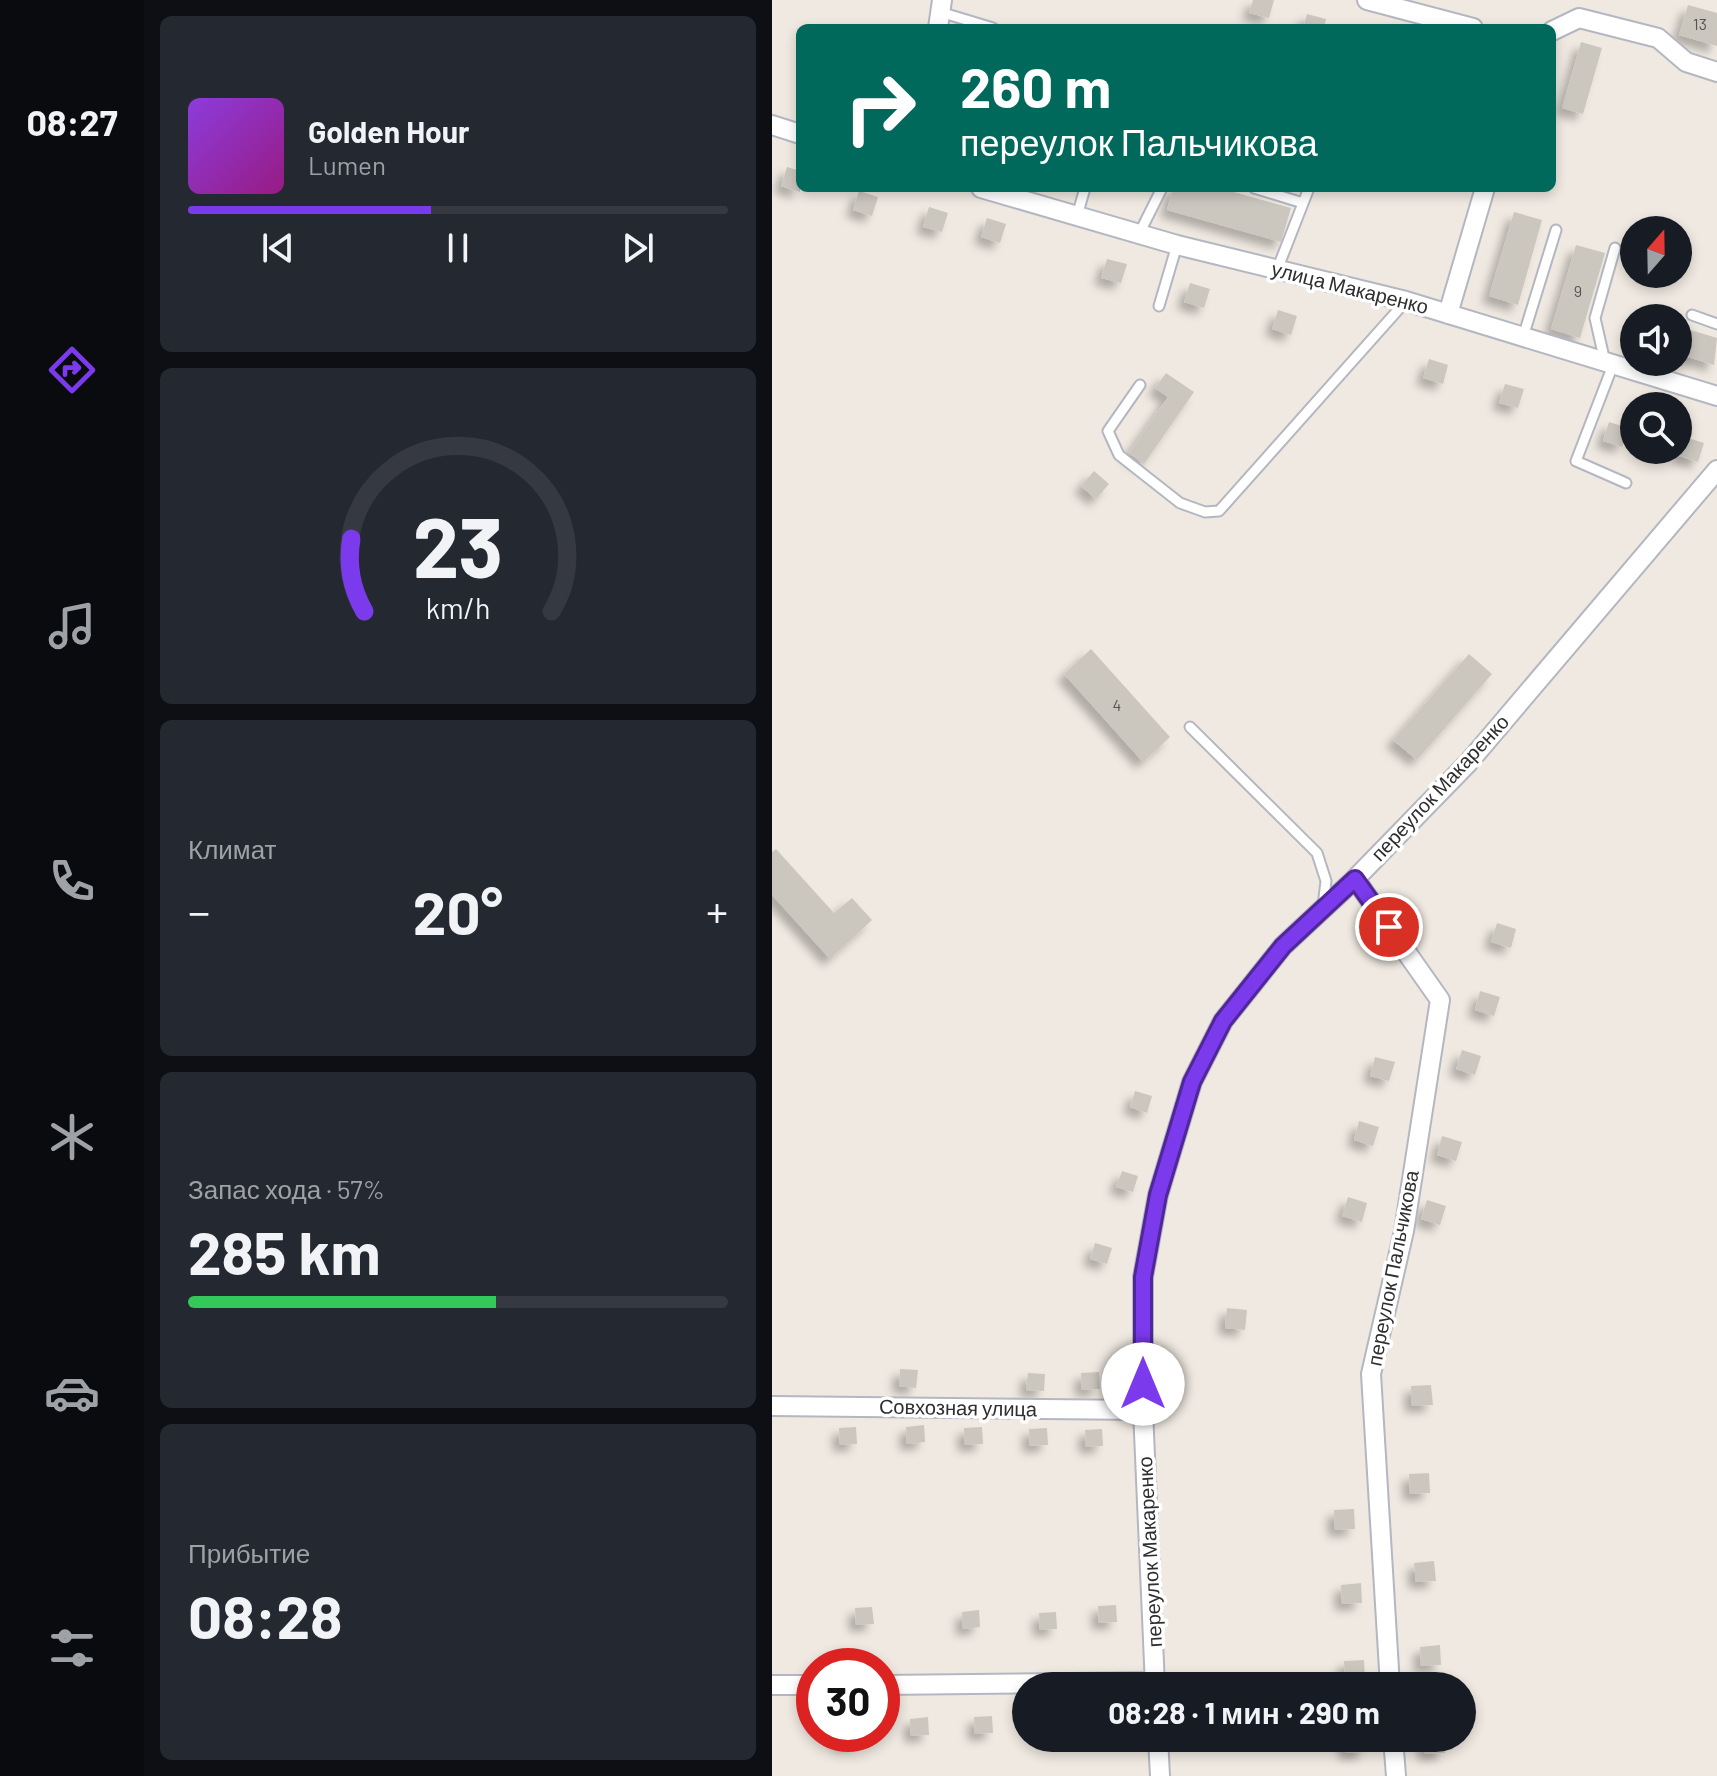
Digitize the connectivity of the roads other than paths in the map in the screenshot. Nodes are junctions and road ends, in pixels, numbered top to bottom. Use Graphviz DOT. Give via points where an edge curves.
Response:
graph roads {
  1 [pos="1367,0"];
  2 [pos="940,13"];
  3 [pos="979,24"];
  4 [pos="1458,24"];
  5 [pos="1556,29"];
  6 [pos="1717,72"];
  7 [pos="772,125"];
  8 [pos="796,133"];
  9 [pos="995,192"];
  10 [pos="1084,192"];
  11 [pos="1160,192"];
  12 [pos="1267,192"];
  13 [pos="1307,192"];
  14 [pos="1484,192"];
  15 [pos="1303,203"];
  16 [pos="1077,216"];
  17 [pos="1556,230"];
  18 [pos="1139,234"];
  19 [pos="1177,245"];
  20 [pos="1615,248"];
  21 [pos="1277,270"];
  22 [pos="1406,301"];
  23 [pos="1159,306"];
  24 [pos="1448,314"];
  25 [pos="1692,315"];
  26 [pos="1717,324"];
  27 [pos="1523,337"];
  28 [pos="1609,363"];
  29 [pos="1140,385"];
  30 [pos="1717,396"];
  31 [pos="1717,470"];
  32 [pos="1626,483"];
  33 [pos="1190,727"];
  34 [pos="1355,879"];
  35 [pos="1323,909"];
  36 [pos="772,1406"];
  37 [pos="1143,1410"];
  38 [pos="1154,1672"];
  39 [pos="1389,1672"];
  40 [pos="772,1685"];
  41 [pos="796,1685"];
  42 [pos="900,1685"];
  43 [pos="1012,1685"];
  44 [pos="1159,1752"];
  45 [pos="1394,1752"];
  46 [pos="1160,1776"];
  47 [pos="1396,1776"];
  1 -- 4 [label="street"];
  2 -- 3 [label="lane"];
  5 -- 6 [label="street" via="1579,18 1645,34 1658,38 1686,62"];
  7 -- 8 [label="street"];
  9 -- 16 [label="street, улица Макаренко"];
  10 -- 16 [label="lane"];
  11 -- 18 [label="lane"];
  12 -- 15 [label="lane"];
  13 -- 15 [label="lane"];
  14 -- 24 [label="street"];
  15 -- 21 [label="lane"];
  16 -- 18 [label="street, улица Макаренко"];
  17 -- 27 [label="lane"];
  18 -- 19 [label="street, улица Макаренко"];
  19 -- 21 [label="street, улица Макаренко"];
  19 -- 23 [label="lane"];
  20 -- 28 [label="lane" via="1595,318"];
  21 -- 22 [label="street, улица Макаренко"];
  22 -- 24 [label="street, улица Макаренко"];
  22 -- 29 [label="lane" via="1219,511 1180,503 1119,455 1108,431"];
  24 -- 27 [label="street, улица Макаренко"];
  25 -- 26 [label="lane"];
  27 -- 28 [label="street, улица Макаренко"];
  28 -- 30 [label="street, улица Макаренко"];
  28 -- 32 [label="lane" via="1576,461"];
  31 -- 34 [label="street, переулок Макаренко" via="1468,763"];
  33 -- 35 [label="lane" via="1317,853 1326,881"];
  34 -- 35 [label="street, переулок Макаренко"];
  34 -- 39 [label="street, переулок Пальчикова" via="1440,1000 1404,1231 1371,1374"];
  35 -- 37 [label="street, переулок Макаренко" via="1283,946 1223,1021 1192,1082 1158,1195 1143,1277"];
  36 -- 37 [label="street, Совхозная улица"];
  37 -- 38 [label="street, переулок Макаренко"];
  40 -- 41 [label="street"];
  42 -- 43 [label="street"];
  44 -- 46 [label="street"];
  45 -- 47 [label="street"];
}
